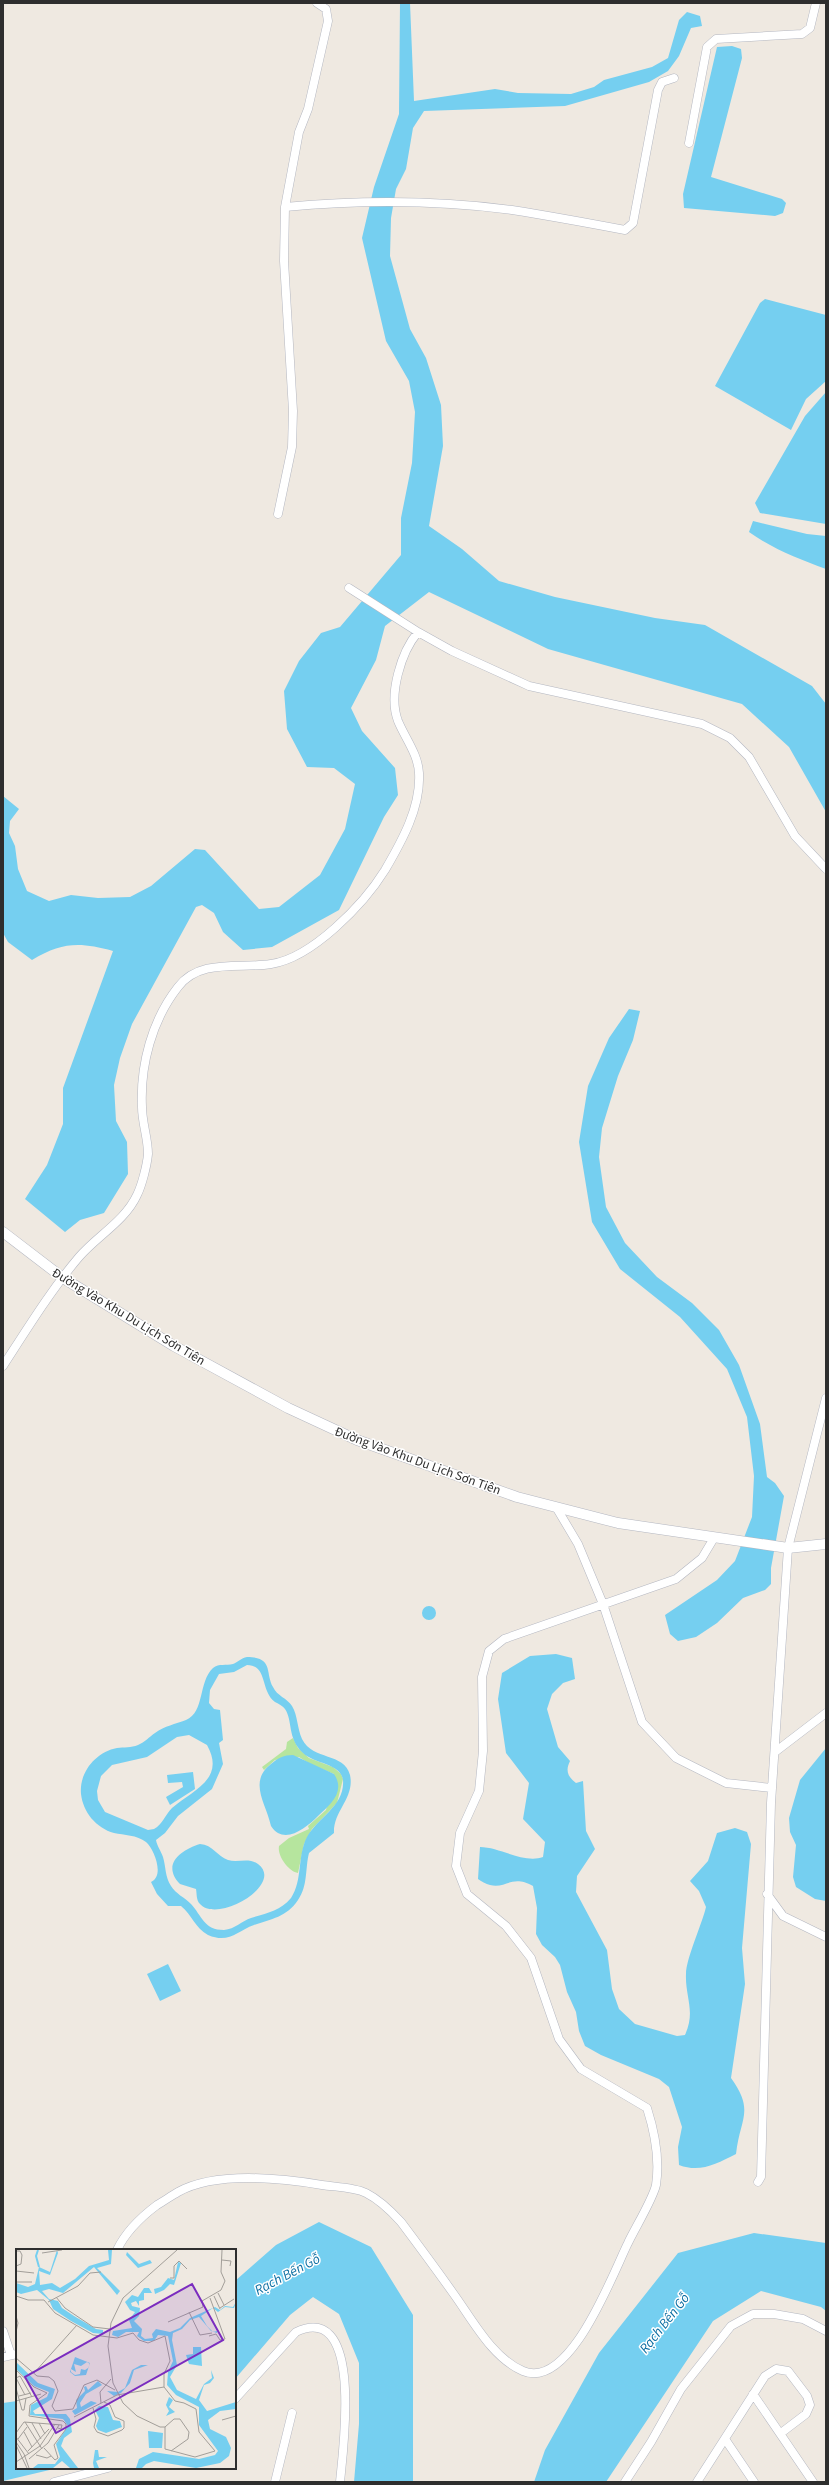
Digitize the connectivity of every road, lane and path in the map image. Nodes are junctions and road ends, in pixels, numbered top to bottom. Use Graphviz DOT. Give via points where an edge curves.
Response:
graph roads {
  1 [pos="317,3"];
  2 [pos="816,3"];
  3 [pos="674,78"];
  4 [pos="688,142"];
  5 [pos="285,207"];
  6 [pos="278,514"];
  7 [pos="349,588"];
  8 [pos="418,632"];
  9 [pos="826,869"];
  10 [pos="3,1232"];
  11 [pos="63,1278"];
  12 [pos="3,1366"];
  13 [pos="826,1398"];
  14 [pos="556,1507"];
  15 [pos="714,1538"];
  16 [pos="826,1544"];
  17 [pos="788,1548"];
  18 [pos="603,1604"];
  19 [pos="826,1713"];
  20 [pos="775,1752"];
  21 [pos="772,1788"];
  22 [pos="767,1894"];
  23 [pos="826,1937"];
  24 [pos="758,2182"];
  25 [pos="118,2249"];
  26 [pos="3,2331"];
  27 [pos="826,2331"];
  28 [pos="10,2355"];
  29 [pos="753,2394"];
  30 [pos="236,2398"];
  31 [pos="292,2413"];
  32 [pos="781,2433"];
  33 [pos="725,2439"];
  34 [pos="104,2469"];
  35 [pos="54,2482"];
  36 [pos="275,2482"];
  37 [pos="340,2482"];
  38 [pos="625,2482"];
  39 [pos="697,2482"];
  40 [pos="754,2482"];
  41 [pos="813,2482"];
  1 -- 5 [label="street" via="326,9 328,21 308,109 299,132"];
  2 -- 4 [label="street" via="810,28 802,34 716,39 710,42"];
  3 -- 5 [label="street" via="662,82 658,90 633,223 625,230 511,210 394,202"];
  5 -- 6 [label="street" via="284,261 293,411 292,447"];
  7 -- 8 [label="street"];
  8 -- 9 [label="street" via="452,651 529,686 702,724 730,738 749,758 795,836"];
  8 -- 11 [label="street" via="412,638 400,667 394,691 397,719 419,769 418,797 416,810 384,871 358,904 327,936 298,956 272,964 206,968 179,985 160,1017 144,1061 142,1107 148,1155 137,1196 112,1228 80,1256"];
  10 -- 11 [label="street, Đường Vào Khu Du Lịch Sơn Tiên"];
  11 -- 12 [label="street"];
  11 -- 14 [label="street, Đường Vào Khu Du Lịch Sơn Tiên" via="180,1349 288,1408 357,1440 517,1497"];
  13 -- 17 [label="street"];
  14 -- 15 [label="street, Đường Vào Khu Du Lịch Sơn Tiên" via="618,1523"];
  14 -- 18 [label="street" via="578,1544"];
  15 -- 17 [label="street, Đường Vào Khu Du Lịch Sơn Tiên"];
  15 -- 18 [label="street" via="702,1558 676,1579"];
  16 -- 17 [label="street, Đường Vào Khu Du Lịch Sơn Tiên"];
  17 -- 20 [label="street"];
  18 -- 21 [label="street" via="642,1722 676,1758 726,1783"];
  18 -- 25 [label="street" via="504,1639 489,1651 482,1678 483,1751 479,1791 460,1832 456,1866 467,1894 506,1926 531,1958 559,2039 581,2069 647,2108 656,2140 656,2186 585,2332 566,2356 548,2370 536,2374 523,2371 502,2357 485,2338 401,2222 385,2205 365,2192 296,2180 254,2178 198,2184 178,2191 144,2214"];
  19 -- 20 [label="street"];
  20 -- 21 [label="street"];
  21 -- 22 [label="street"];
  22 -- 23 [label="street" via="783,1916"];
  22 -- 24 [label="street" via="761,2177"];
  26 -- 28 [label="street"];
  27 -- 38 [label="street" via="803,2319 774,2314 753,2314 731,2326 681,2390"];
  29 -- 32 [label="street"];
  29 -- 32 [label="street" via="770,2372 782,2369 792,2376 807,2396 810,2405 806,2414"];
  29 -- 33 [label="street"];
  30 -- 37 [label="street" via="296,2332 314,2327 330,2335 338,2348 343,2371 345,2414"];
  31 -- 36 [label="street"];
  32 -- 41 [label="street"];
  33 -- 39 [label="street"];
  33 -- 40 [label="street"];
  34 -- 35 [label="street"];
}
